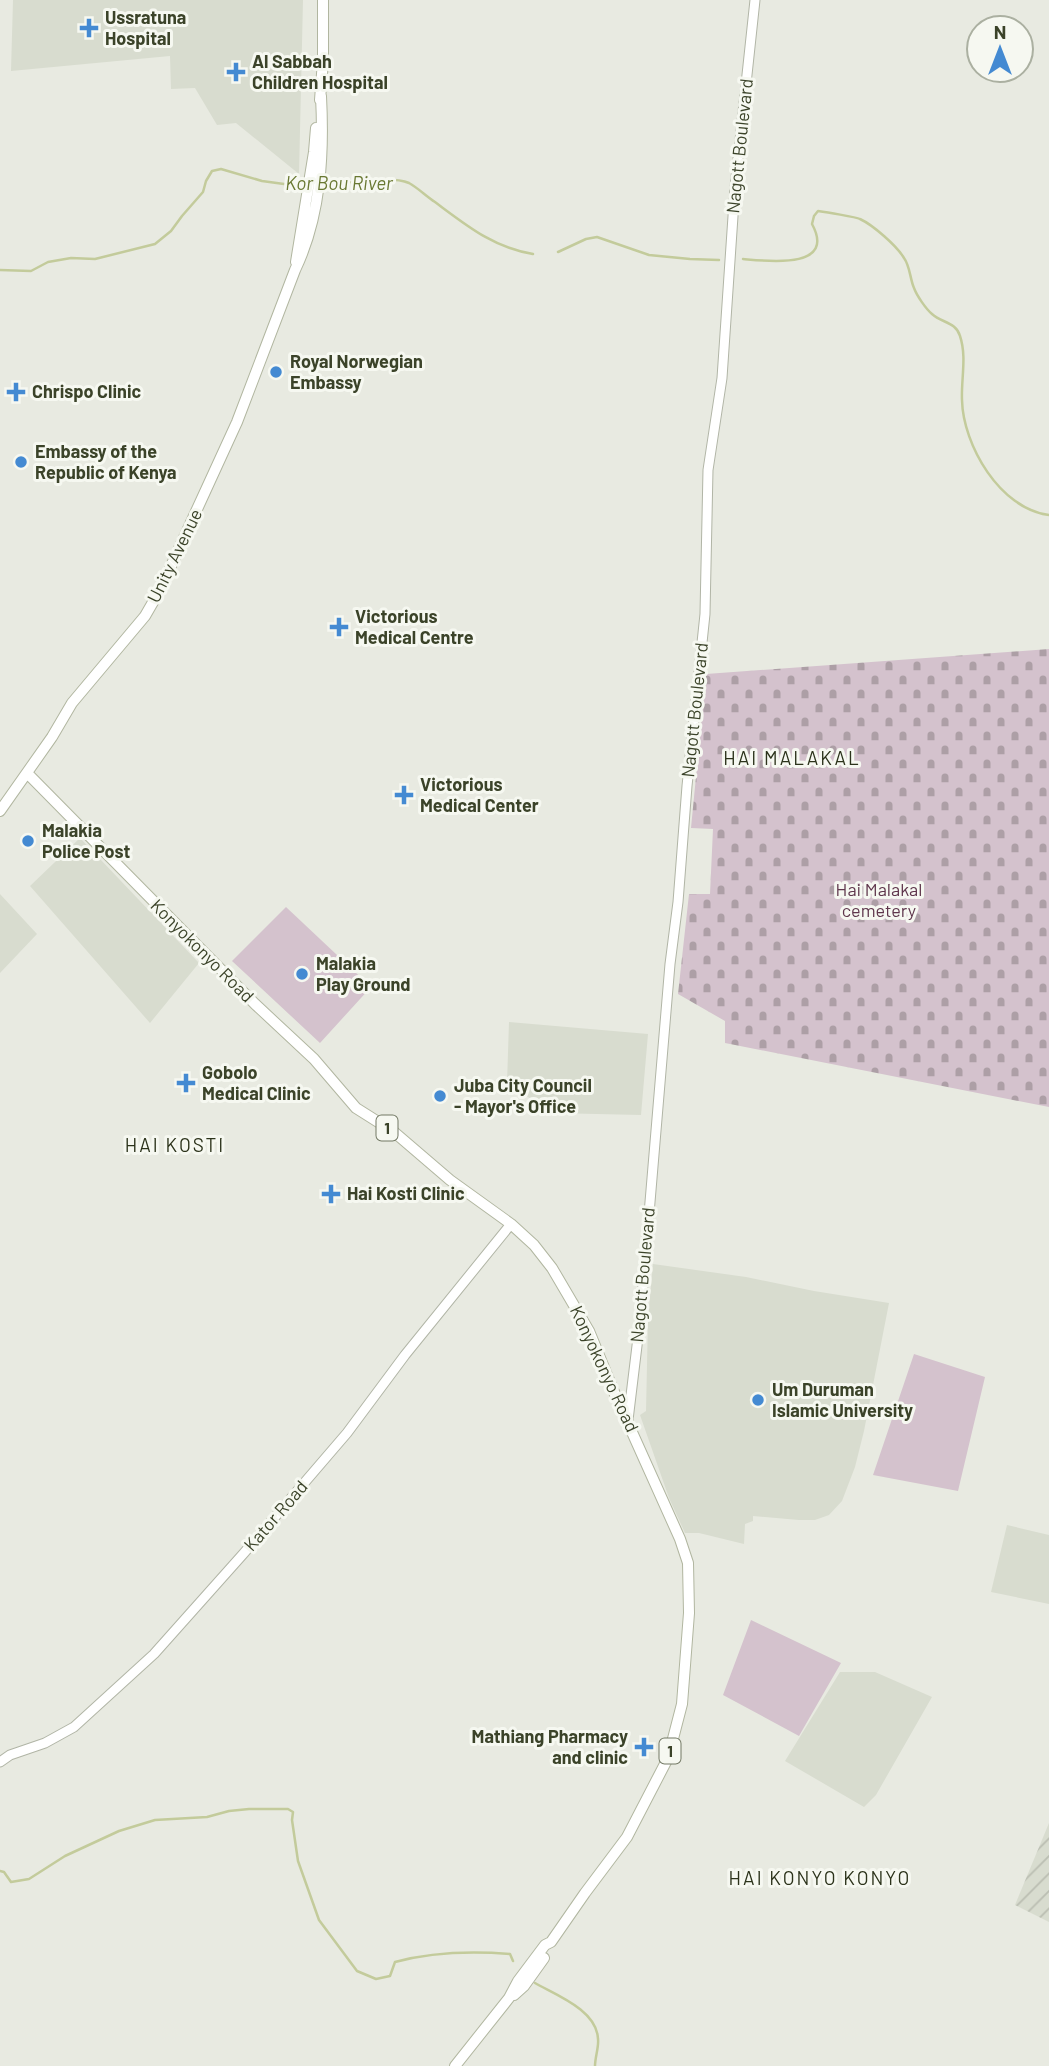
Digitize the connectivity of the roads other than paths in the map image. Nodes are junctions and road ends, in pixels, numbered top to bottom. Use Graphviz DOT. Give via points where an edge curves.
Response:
graph roads {
  1 [pos="323,0"];
  2 [pos="755,0"];
  3 [pos="321,96"];
  4 [pos="313,187"];
  5 [pos="27,773"];
  6 [pos="0,811"];
  7 [pos="511,1224"];
  8 [pos="628,1420"];
  9 [pos="0,1762"];
  10 [pos="455,2066"];
  1 -- 3 [label="main road"];
  2 -- 8 [label="street, Nagott Boulevard" via="735,187 722,378 708,470 705,614"];
  3 -- 4 [label="main road"];
  3 -- 4 [label="main road" via="321,167"];
  4 -- 5 [label="main road, Unity Avenue" via="306,248 237,422 160,590 145,616 72,703"];
  5 -- 6 [label="main road, Unity Avenue"];
  5 -- 7 [label="main road, Konyokonyo Road / 1" via="314,1059 356,1108 394,1132"];
  7 -- 8 [label="main road, Konyokonyo Road / 1" via="534,1245 576,1306"];
  7 -- 9 [label="street, Kator Road" via="347,1433 154,1654 74,1727"];
  8 -- 10 [label="main road, Konyokonyo Road / 1" via="688,1563 682,1704 668,1758 627,1837"];
}
